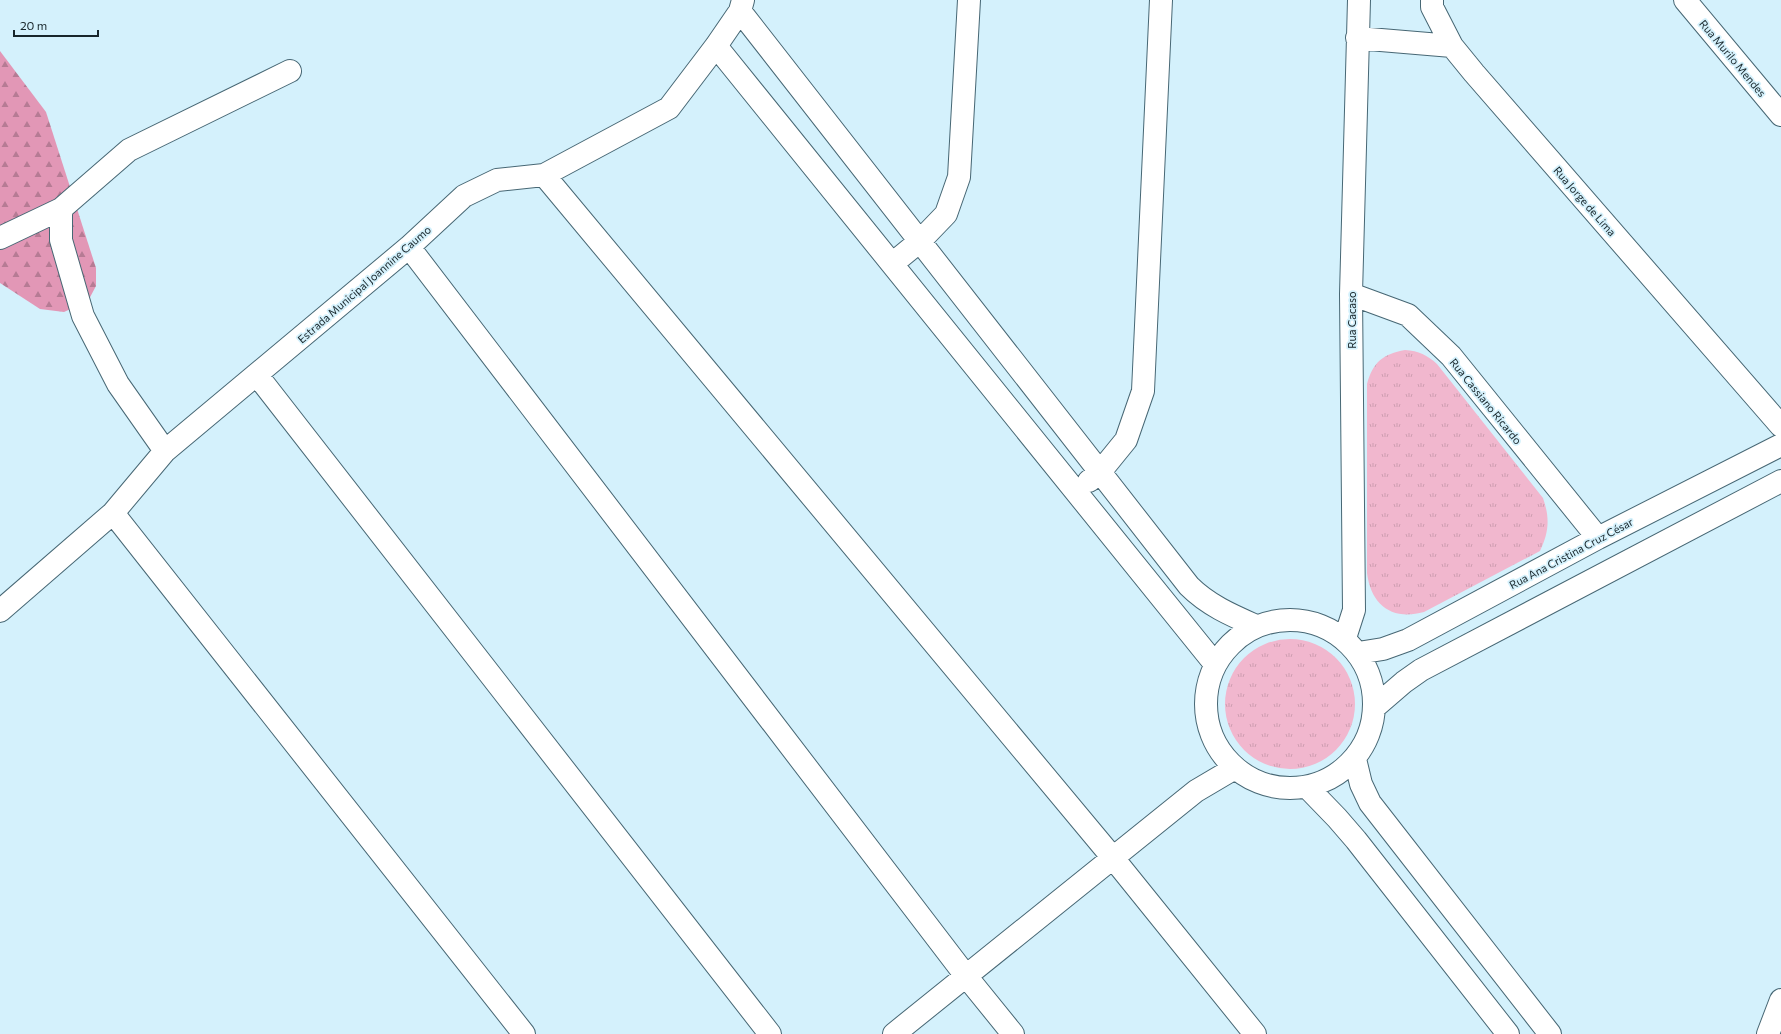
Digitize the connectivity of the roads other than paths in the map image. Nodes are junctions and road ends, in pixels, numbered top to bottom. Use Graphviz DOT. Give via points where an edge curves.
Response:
graph roads {
  1 [pos="969,0"];
  2 [pos="1161,0"];
  3 [pos="1359,0"];
  4 [pos="1432,0"];
  5 [pos="1685,0"];
  6 [pos="741,5"];
  7 [pos="1357,38"];
  8 [pos="716,46"];
  9 [pos="1452,46"];
  10 [pos="290,71"];
  11 [pos="1781,116"];
  12 [pos="544,175"];
  13 [pos="61,209"];
  14 [pos="0,238"];
  15 [pos="920,242"];
  16 [pos="410,247"];
  17 [pos="892,264"];
  18 [pos="1351,294"];
  19 [pos="257,375"];
  20 [pos="1781,426"];
  21 [pos="1781,444"];
  22 [pos="165,451"];
  23 [pos="1100,472"];
  24 [pos="1781,481"];
  25 [pos="1076,492"];
  26 [pos="113,513"];
  27 [pos="1598,538"];
  28 [pos="0,611"];
  29 [pos="1256,626"];
  30 [pos="1352,645"];
  31 [pos="1216,664"];
  32 [pos="1374,706"];
  33 [pos="1355,759"];
  34 [pos="1236,768"];
  35 [pos="1307,787"];
  36 [pos="1113,858"];
  37 [pos="966,976"];
  38 [pos="1781,1000"];
  39 [pos="524,1034"];
  40 [pos="770,1034"];
  41 [pos="894,1034"];
  42 [pos="1013,1034"];
  43 [pos="1255,1034"];
  44 [pos="1508,1034"];
  45 [pos="1550,1034"];
  46 [pos="1768,1034"];
  1 -- 15 [label="street" via="959,177 946,214"];
  2 -- 23 [label="street" via="1143,391 1126,440"];
  3 -- 7 [label="street, Rua Cacaso"];
  4 -- 9 [label="street, Rua Jorge de Lima" via="1432,7"];
  5 -- 11 [label="street, Rua Murilo Mendes"];
  6 -- 8 [label="street, Estrada Municipal Joannine Caumo"];
  6 -- 15 [label="street"];
  7 -- 9 [label="street"];
  7 -- 18 [label="street, Rua Cacaso"];
  8 -- 12 [label="street, Estrada Municipal Joannine Caumo" via="669,108"];
  8 -- 17 [label="street"];
  9 -- 20 [label="street, Rua Jorge de Lima"];
  10 -- 13 [label="street" via="129,150"];
  12 -- 16 [label="street, Estrada Municipal Joannine Caumo" via="497,180 464,196"];
  12 -- 36 [label="street"];
  13 -- 14 [label="street"];
  13 -- 22 [label="street" via="61,240 83,316 118,384"];
  15 -- 17 [label="street"];
  15 -- 23 [label="street"];
  16 -- 19 [label="street, Estrada Municipal Joannine Caumo"];
  16 -- 37 [label="street"];
  17 -- 25 [label="street"];
  18 -- 27 [label="street, Rua Cassiano Ricardo" via="1408,314 1451,356"];
  18 -- 30 [label="street, Rua Cacaso" via="1354,610"];
  19 -- 22 [label="street, Estrada Municipal Joannine Caumo"];
  19 -- 40 [label="street"];
  21 -- 27 [label="street, Rua Ana Cristina Cruz César"];
  22 -- 26 [label="street, Estrada Municipal Joannine Caumo"];
  23 -- 25 [label="street"];
  23 -- 29 [label="street" via="1201,598 1218,609"];
  24 -- 32 [label="street" via="1421,670"];
  25 -- 31 [label="street"];
  26 -- 28 [label="street, Estrada Municipal Joannine Caumo"];
  26 -- 39 [label="street"];
  27 -- 30 [label="street, Rua Ana Cristina Cruz César" via="1408,640 1383,648"];
  29 -- 30 [label="street" via="1274,620 1293,619 1311,622 1329,629"];
  29 -- 31 [label="street" via="1239,636"];
  30 -- 32 [label="street" via="1367,669 1373,688"];
  31 -- 34 [label="street" via="1208,682 1208,720 1223,754"];
  32 -- 33 [label="street" via="1372,725"];
  33 -- 35 [label="street" via="1324,781"];
  33 -- 45 [label="street" via="1361,784 1370,803"];
  34 -- 35 [label="street" via="1251,779 1269,786"];
  34 -- 36 [label="street" via="1196,791"];
  35 -- 44 [label="street" via="1356,840"];
  36 -- 37 [label="street"];
  36 -- 43 [label="street"];
  37 -- 41 [label="street"];
  37 -- 42 [label="street"];
  38 -- 46 [label="street"];
}
